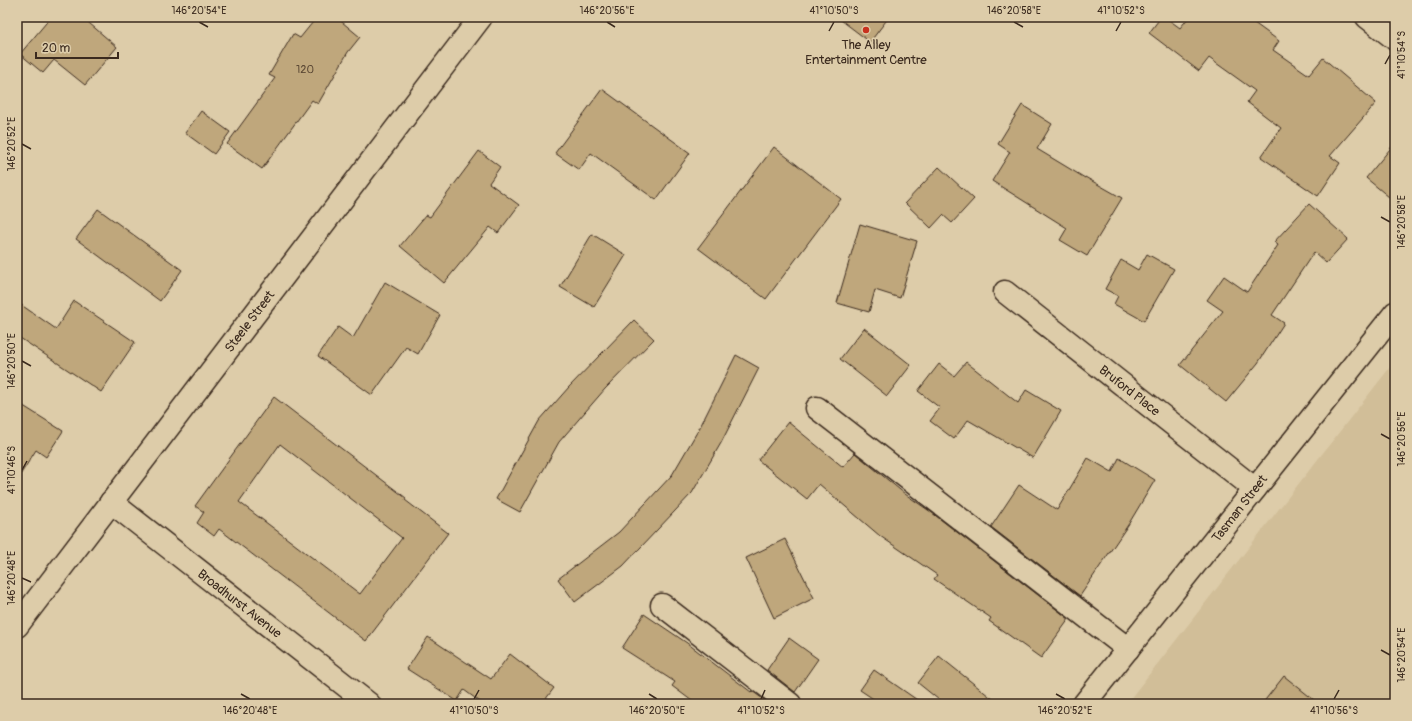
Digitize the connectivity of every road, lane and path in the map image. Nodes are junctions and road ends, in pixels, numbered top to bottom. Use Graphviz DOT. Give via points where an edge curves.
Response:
graph roads {
  1 [pos="481,17"];
  2 [pos="1367,17"];
  3 [pos="1395,40"];
  4 [pos="1005,292"];
  5 [pos="1395,313"];
  6 [pos="816,408"];
  7 [pos="1255,489"];
  8 [pos="111,502"];
  9 [pos="662,605"];
  10 [pos="17,626"];
  11 [pos="1128,649"];
  12 [pos="369,704"];
  13 [pos="790,704"];
  14 [pos="1084,704"];
  1 -- 8 [label="street, Steele Street"];
  2 -- 3 [label="street"];
  4 -- 7 [label="street, Bruford Place"];
  5 -- 7 [label="street, Tasman Street"];
  6 -- 11 [label="street"];
  7 -- 11 [label="street, Tasman Street"];
  8 -- 10 [label="street, Steele Street"];
  8 -- 12 [label="street, Broadhurst Avenue"];
  9 -- 13 [label="street"];
  11 -- 14 [label="street, Tasman Street"];
}
